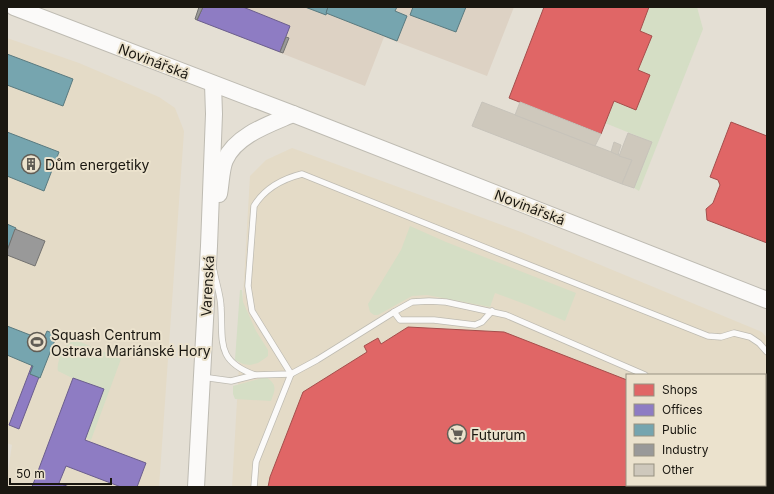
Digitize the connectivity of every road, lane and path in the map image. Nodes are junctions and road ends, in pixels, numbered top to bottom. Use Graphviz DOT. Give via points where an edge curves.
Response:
graph roads {
  1 [pos="14,7"];
  2 [pos="213,84"];
  3 [pos="293,114"];
  4 [pos="209,246"];
  5 [pos="767,300"];
  6 [pos="492,311"];
  7 [pos="394,312"];
  8 [pos="767,352"];
  9 [pos="291,374"];
  10 [pos="643,374"];
  11 [pos="255,375"];
  12 [pos="202,377"];
  13 [pos="196,487"];
  14 [pos="254,487"];
  1 -- 2 [label="street, Novinářská"];
  2 -- 3 [label="street, Novinářská"];
  2 -- 4 [label="street, Varenská"];
  3 -- 4 [label="street" via="257,130 238,142 225,160"];
  3 -- 5 [label="street, Novinářská"];
  4 -- 11 [label="lane" via="221,305 223,349 226,357 235,365"];
  4 -- 12 [label="street, Varenská"];
  6 -- 7 [label="lane" via="429,301 412,302"];
  6 -- 7 [label="lane" via="482,322 475,325 434,320 400,320"];
  6 -- 10 [label="lane"];
  7 -- 9 [label="lane"];
  8 -- 9 [label="lane" via="750,337 734,333 721,337 708,336 302,174 276,184 259,197 254,206 248,286 252,311"];
  9 -- 11 [label="lane"];
  9 -- 14 [label="lane" via="256,462"];
  11 -- 12 [label="lane" via="231,381"];
  12 -- 13 [label="street, Varenská"];
}
